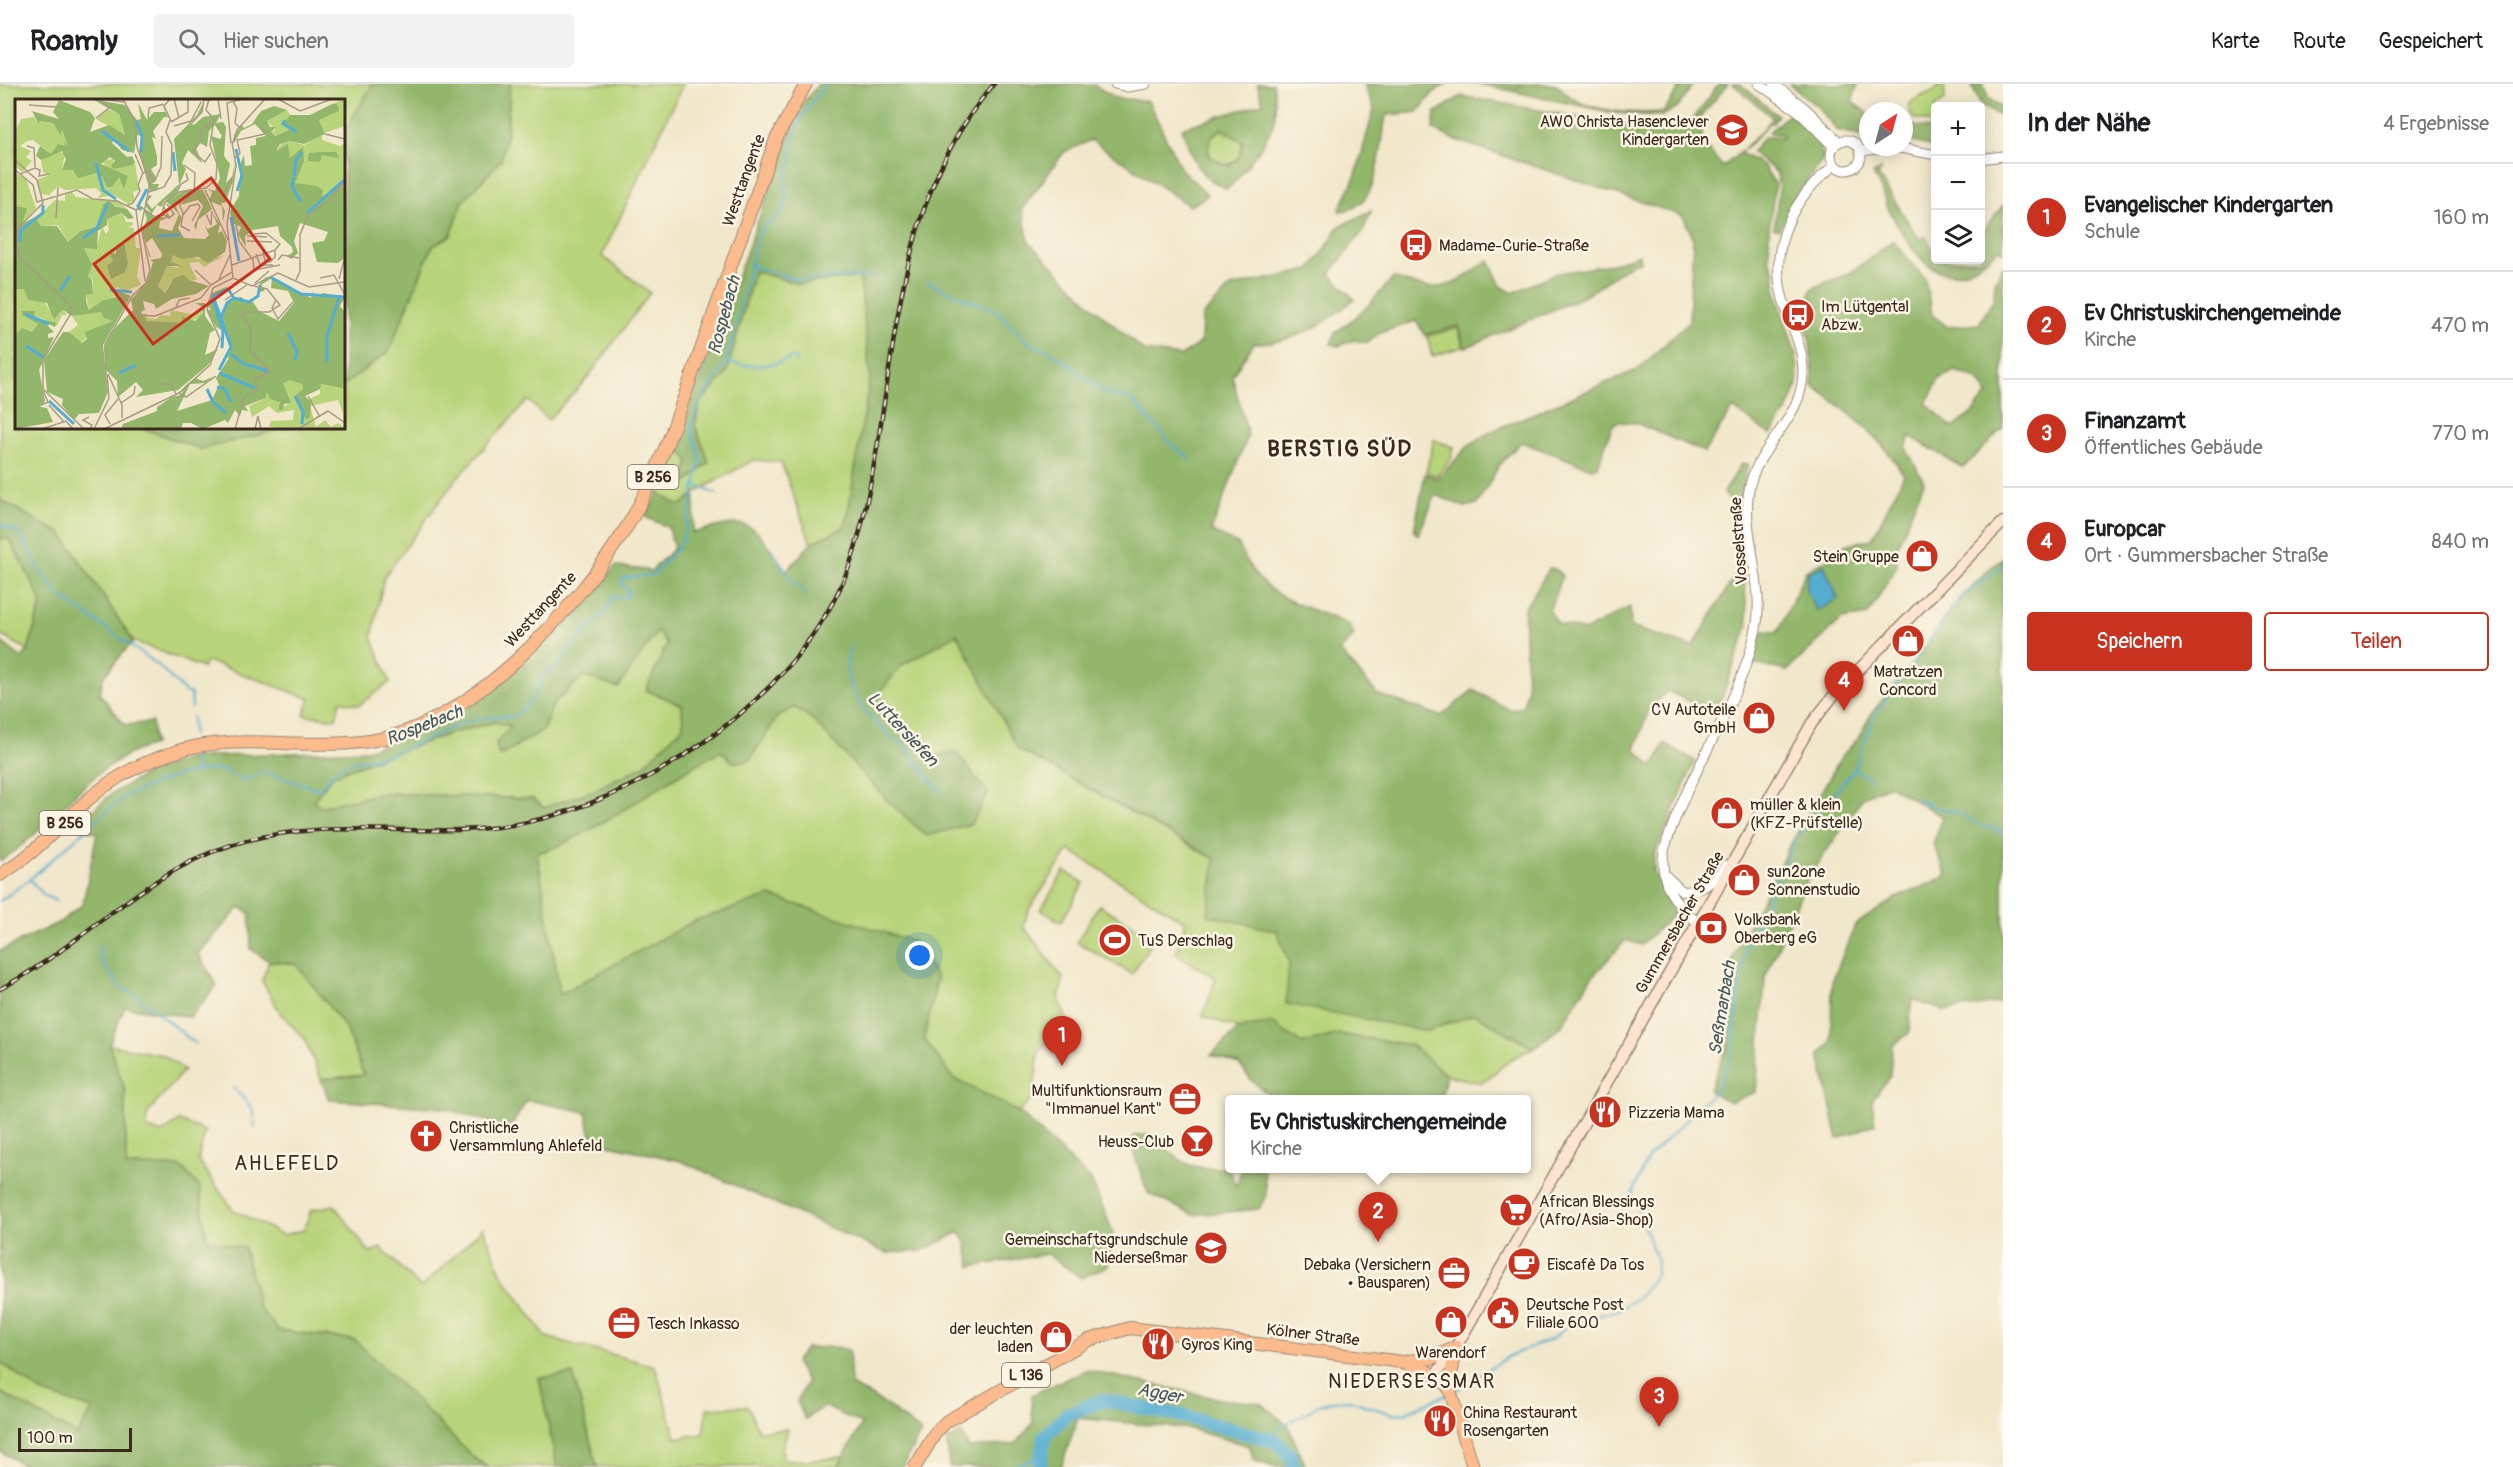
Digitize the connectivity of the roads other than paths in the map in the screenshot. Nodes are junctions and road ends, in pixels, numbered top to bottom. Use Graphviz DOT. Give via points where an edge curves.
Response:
graph roads {
  1 [pos="806,84"];
  2 [pos="1115,84"];
  3 [pos="1146,84"];
  4 [pos="1759,84"];
  5 [pos="1774,84"];
  6 [pos="1836,145"];
  7 [pos="1859,150"];
  8 [pos="1913,150"];
  9 [pos="1931,153"];
  10 [pos="1860,156"];
  11 [pos="2003,156"];
  12 [pos="1985,158"];
  13 [pos="1835,165"];
  14 [pos="2003,522"];
  15 [pos="1732,860"];
  16 [pos="1663,873"];
  17 [pos="0,875"];
  18 [pos="1697,922"];
  19 [pos="1456,1347"];
  20 [pos="1403,1362"];
  21 [pos="1435,1376"];
  22 [pos="1451,1391"];
  23 [pos="915,1467"];
  24 [pos="1473,1467"];
  1 -- 17 [label="main road, Westtangente / B 256" via="776,139 671,434 632,519 596,573 530,648 471,697 392,736 334,744 213,745 150,762 118,777"];
  2 -- 3 [label="street"];
  4 -- 6 [label="street" via="1798,111"];
  5 -- 6 [label="street" via="1805,108"];
  6 -- 7 [label="street" via="1850,141"];
  6 -- 13 [label="street" via="1832,156"];
  8 -- 9 [label="street"];
  10 -- 13 [label="street" via="1855,167 1844,170"];
  11 -- 12 [label="street"];
  13 -- 16 [label="street, Vosselstraße" via="1799,199 1781,242 1779,283 1799,343 1802,387 1793,412 1752,478 1748,502 1755,560 1756,629 1725,711 1666,844"];
  14 -- 15 [label="main road, Gummersbacher Straße" via="1821,710"];
  15 -- 16 [label="street" via="1699,891 1682,891"];
  15 -- 18 [label="main road, Gummersbacher Straße"];
  16 -- 18 [label="street" via="1672,897"];
  18 -- 19 [label="main road, Gummersbacher Straße"];
  19 -- 20 [label="main road" via="1433,1358"];
  19 -- 21 [label="main road, Gummersbacher Straße"];
  19 -- 22 [label="main road"];
  20 -- 21 [label="main road, Kölner Straße / L 136"];
  20 -- 23 [label="main road, Kölner Straße / L 136" via="1130,1328 1089,1340 947,1421"];
  21 -- 22 [label="main road, Kölner Straße / L 136"];
  22 -- 24 [label="main road"];
}
